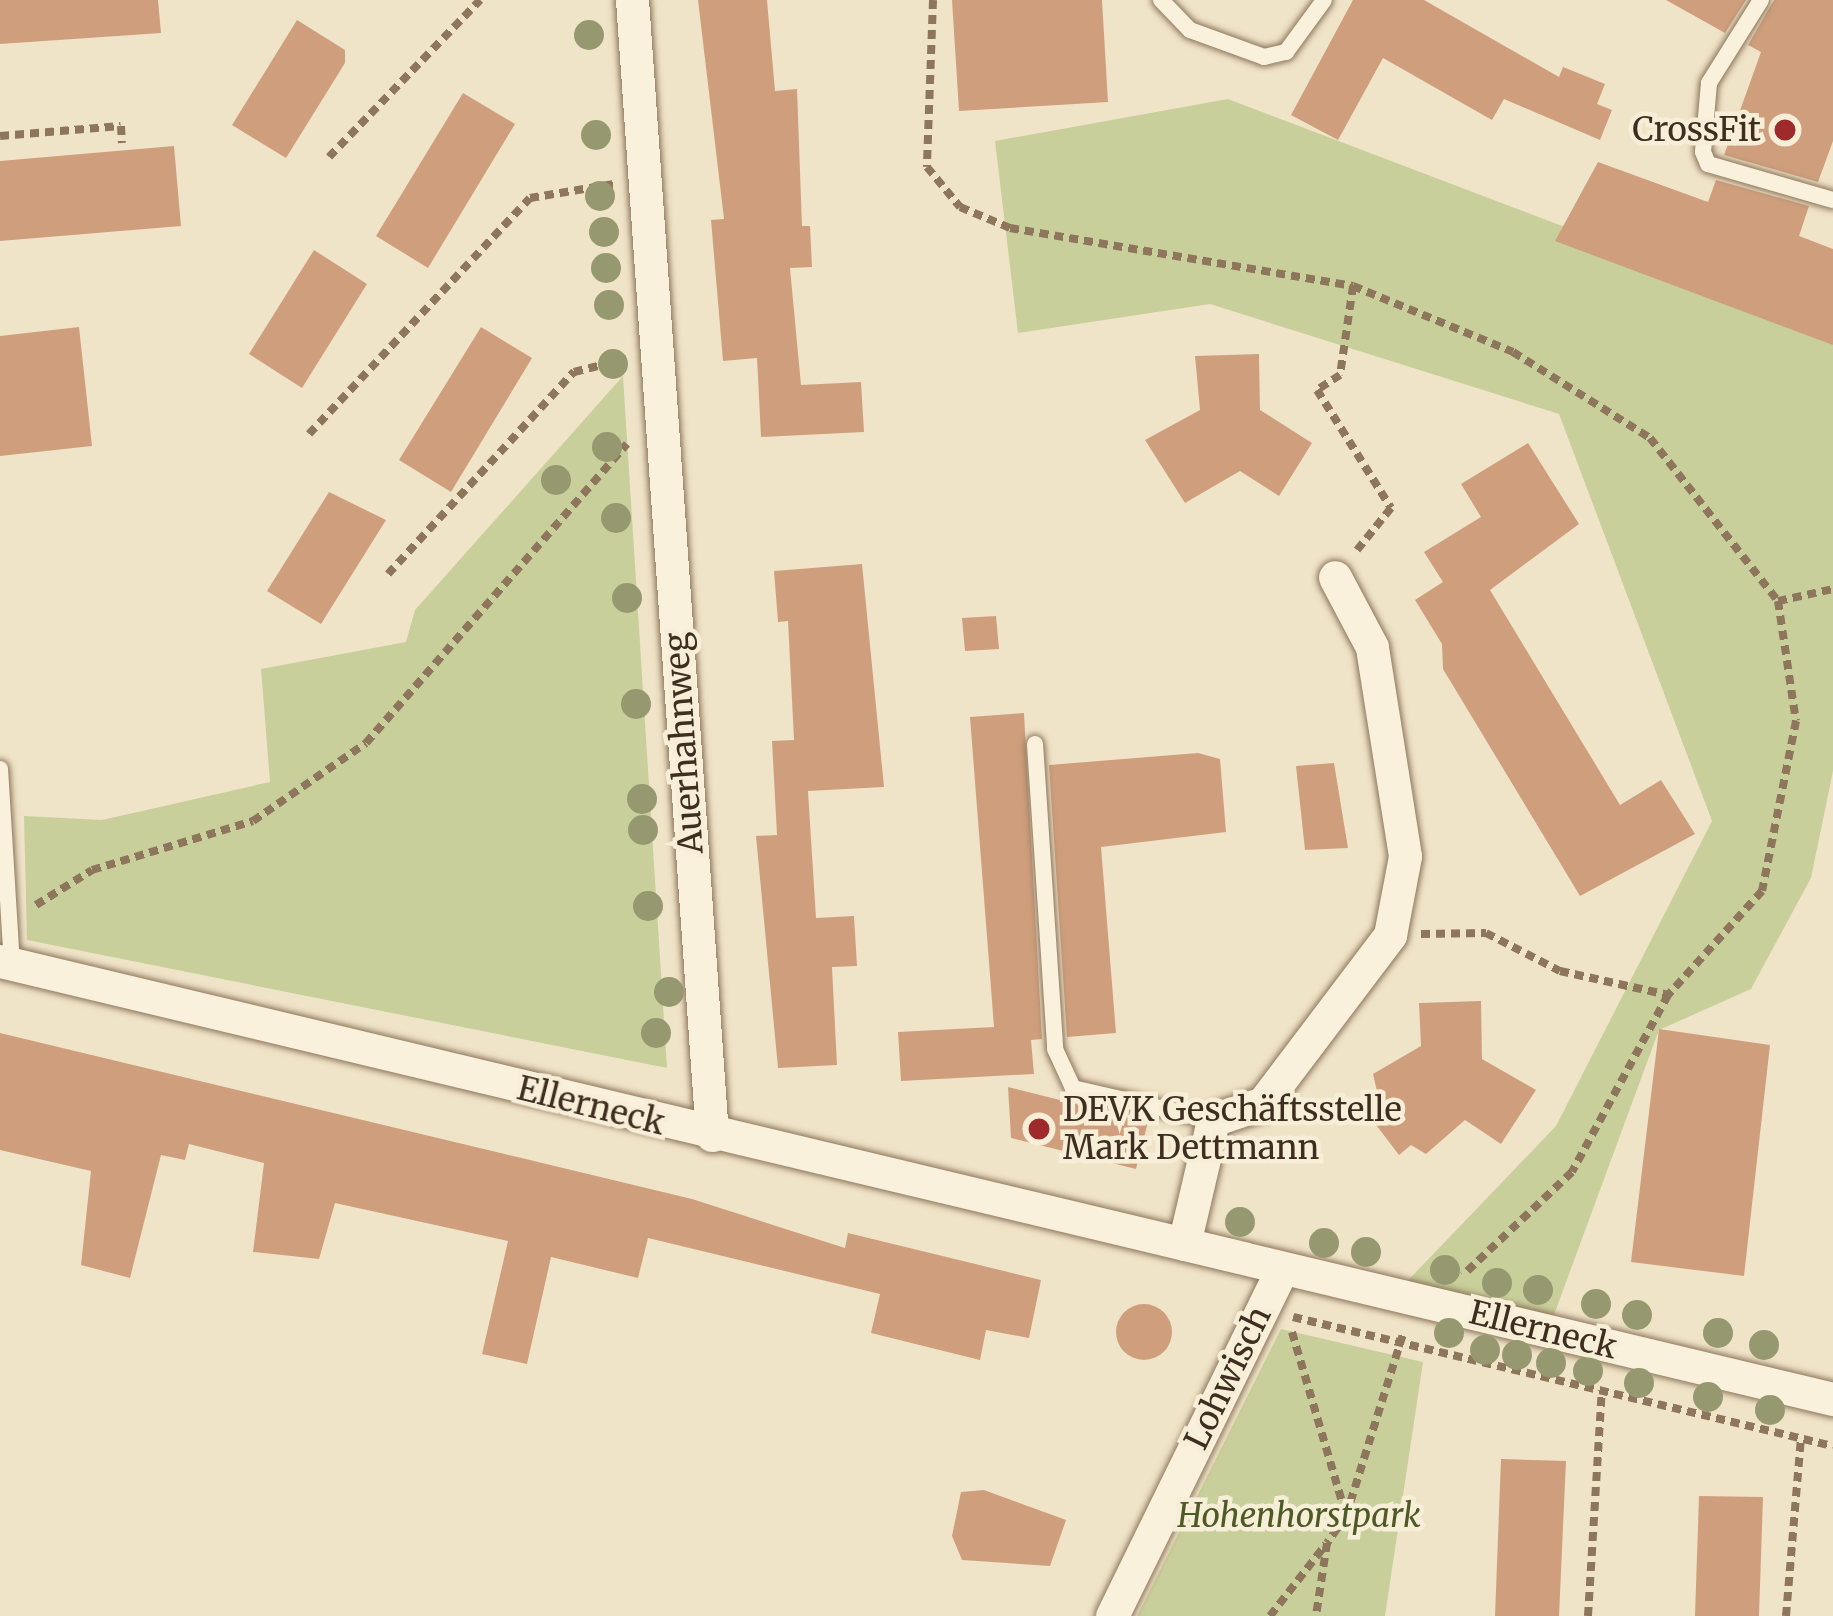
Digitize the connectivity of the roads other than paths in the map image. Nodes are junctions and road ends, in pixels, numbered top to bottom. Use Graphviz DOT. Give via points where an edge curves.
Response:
graph roads {
  1 [pos="632,0"];
  2 [pos="1161,0"];
  3 [pos="1324,0"];
  4 [pos="1761,0"];
  5 [pos="1833,200"];
  6 [pos="1335,577"];
  7 [pos="1035,744"];
  8 [pos="0,769"];
  9 [pos="6,962"];
  10 [pos="1213,1120"];
  11 [pos="712,1135"];
  12 [pos="1184,1244"];
  13 [pos="1282,1269"];
  14 [pos="1833,1399"];
  15 [pos="1112,1616"];
  1 -- 11 [label="street, Auerhahnweg"];
  2 -- 3 [label="lane" via="1190,30 1264,57 1286,52"];
  4 -- 5 [label="lane" via="1709,83 1703,152 1708,164"];
  6 -- 10 [label="street" via="1372,647 1405,856 1390,935 1263,1103"];
  7 -- 10 [label="lane" via="1055,1049 1073,1088"];
  8 -- 9 [label="lane"];
  9 -- 11 [label="street, Ellerneck"];
  10 -- 12 [label="street"];
  11 -- 12 [label="street, Ellerneck"];
  12 -- 13 [label="street, Ellerneck"];
  13 -- 14 [label="street, Ellerneck"];
  13 -- 15 [label="street, Lohwisch"];
}
